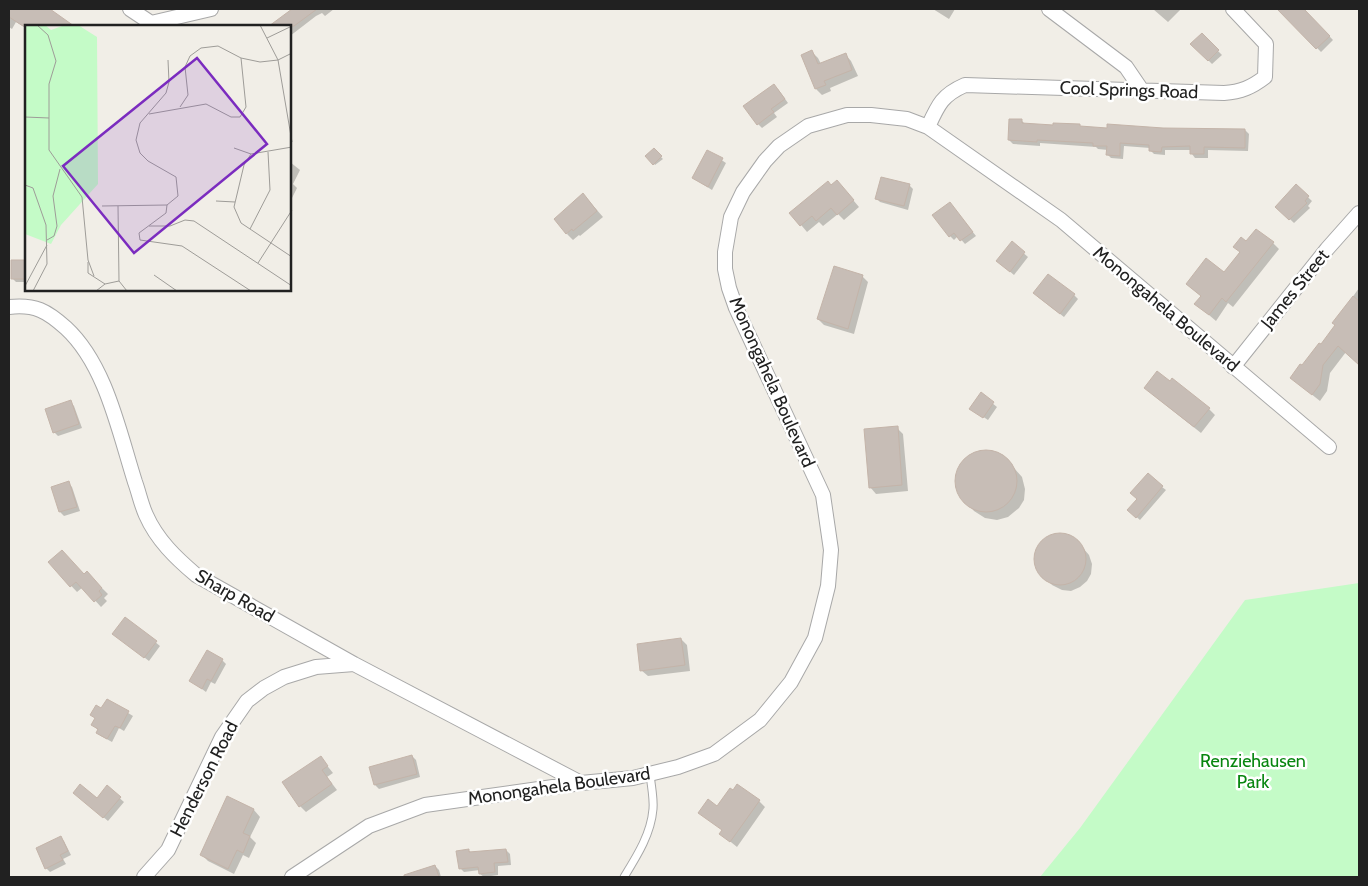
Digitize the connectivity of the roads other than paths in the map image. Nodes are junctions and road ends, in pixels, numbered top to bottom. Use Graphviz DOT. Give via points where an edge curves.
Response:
graph roads {
  1 [pos="130,9"];
  2 [pos="211,9"];
  3 [pos="1048,9"];
  4 [pos="1233,9"];
  5 [pos="152,24"];
  6 [pos="1141,89"];
  7 [pos="928,126"];
  8 [pos="1359,213"];
  9 [pos="9,307"];
  10 [pos="1233,367"];
  11 [pos="1329,447"];
  12 [pos="354,664"];
  13 [pos="650,774"];
  14 [pos="581,783"];
  15 [pos="144,877"];
  16 [pos="292,877"];
  17 [pos="624,877"];
  1 -- 5 [label="street"];
  2 -- 5 [label="street"];
  3 -- 6 [label="street" via="1126,67"];
  4 -- 6 [label="street, Cool Springs Road" via="1266,44 1265,77 1238,92"];
  6 -- 7 [label="street, Cool Springs Road" via="965,85 940,101"];
  7 -- 10 [label="street, Monongahela Boulevard" via="1061,220"];
  7 -- 13 [label="street, Monongahela Boulevard" via="907,119 847,115 808,126 779,146 766,160 730,217 725,270 736,308 823,495 831,550 828,586 815,638 791,682 760,720 714,754"];
  8 -- 10 [label="street, James Street"];
  9 -- 12 [label="street, Sharp Road" via="35,307 51,314 87,352 104,385 146,514 175,557 196,575"];
  10 -- 11 [label="street, Monongahela Boulevard"];
  12 -- 14 [label="street, Sharp Road"];
  12 -- 15 [label="street, Henderson Road" via="284,676 246,701 222,737 168,850"];
  13 -- 14 [label="street, Monongahela Boulevard"];
  13 -- 17 [label="lane" via="653,807 650,828"];
  14 -- 16 [label="street, Monongahela Boulevard" via="425,805 369,826"];
}
